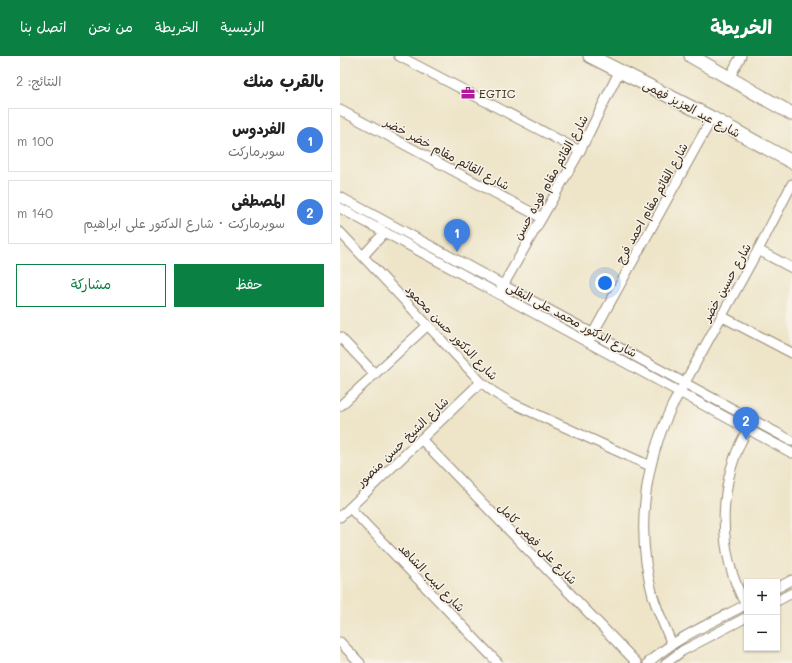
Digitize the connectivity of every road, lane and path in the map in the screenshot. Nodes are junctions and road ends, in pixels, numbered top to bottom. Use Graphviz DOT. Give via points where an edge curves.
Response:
graph roads {
  1 [pos="399,56"];
  2 [pos="590,56"];
  3 [pos="691,56"];
  4 [pos="741,56"];
  5 [pos="620,70"];
  6 [pos="729,78"];
  7 [pos="340,110"];
  8 [pos="792,114"];
  9 [pos="712,118"];
  10 [pos="580,151"];
  11 [pos="792,162"];
  12 [pos="792,184"];
  13 [pos="340,197"];
  14 [pos="340,208"];
  15 [pos="542,218"];
  16 [pos="340,232"];
  17 [pos="385,232"];
  18 [pos="758,250"];
  19 [pos="363,256"];
  20 [pos="792,268"];
  21 [pos="504,284"];
  22 [pos="498,293"];
  23 [pos="721,316"];
  24 [pos="428,324"];
  25 [pos="593,333"];
  26 [pos="340,337"];
  27 [pos="588,342"];
  28 [pos="792,353"];
  29 [pos="375,374"];
  30 [pos="481,382"];
  31 [pos="685,383"];
  32 [pos="680,392"];
  33 [pos="340,406"];
  34 [pos="753,420"];
  35 [pos="748,429"];
  36 [pos="421,439"];
  37 [pos="792,440"];
  38 [pos="792,453"];
  39 [pos="650,466"];
  40 [pos="350,508"];
  41 [pos="340,517"];
  42 [pos="792,580"];
  43 [pos="780,586"];
  44 [pos="792,593"];
  45 [pos="744,599"];
  46 [pos="780,599"];
  47 [pos="744,607"];
  48 [pos="744,619"];
  49 [pos="340,642"];
  50 [pos="672,644"];
  51 [pos="360,663"];
  52 [pos="498,663"];
  53 [pos="636,663"];
  54 [pos="648,663"];
  55 [pos="666,663"];
  1 -- 10 [label="street"];
  2 -- 5 [label="main road, شارع عبد العزيز فهمى"];
  3 -- 6 [label="main road"];
  4 -- 6 [label="street"];
  5 -- 9 [label="main road, شارع عبد العزيز فهمى"];
  5 -- 10 [label="street, شارع القائم مقام فوده حسن"];
  6 -- 8 [label="main road"];
  7 -- 15 [label="street, شارع القائم مقام خضر خضر"];
  9 -- 11 [label="main road, شارع عبد العزيز فهمى"];
  9 -- 25 [label="street, شارع القائم مقام احمد فرج"];
  10 -- 15 [label="street, شارع القائم مقام فوده حسن"];
  12 -- 18 [label="street, شارع حسين خضر"];
  13 -- 21 [label="street, شارع الدكتور محمد على البقلى"];
  14 -- 17 [label="street, شارع الدكتور محمد على البقلى"];
  15 -- 21 [label="street, شارع القائم مقام فوده حسن"];
  16 -- 19 [label="street, شارع الدكتور حسن محمود"];
  17 -- 19 [label="street"];
  17 -- 22 [label="street, شارع الدكتور محمد على البقلى"];
  18 -- 20 [label="street"];
  18 -- 23 [label="street, شارع حسين خضر"];
  19 -- 24 [label="street, شارع الدكتور حسن محمود"];
  21 -- 22 [label="street, شارع القائم مقام فوده حسن"];
  21 -- 25 [label="street, شارع الدكتور محمد على البقلى"];
  22 -- 27 [label="street, شارع الدكتور محمد على البقلى"];
  23 -- 28 [label="street"];
  23 -- 31 [label="street, شارع حسين خضر"];
  24 -- 29 [label="street"];
  24 -- 30 [label="street, شارع الدكتور حسن محمود"];
  25 -- 27 [label="street, شارع القائم مقام احمد فرج"];
  25 -- 31 [label="street, شارع الدكتور محمد على البقلى"];
  26 -- 29 [label="street"];
  27 -- 32 [label="street, شارع الدكتور محمد على البقلى"];
  29 -- 33 [label="street"];
  30 -- 36 [label="street, شارع الشيخ حسن منصور"];
  30 -- 39 [label="street, شارع الدكتور حسن محمود" via="512,403"];
  31 -- 32 [label="street, شارع حسين خضر"];
  31 -- 34 [label="street, شارع الدكتور محمد على البقلى"];
  32 -- 35 [label="street, شارع الدكتور محمد على البقلى"];
  32 -- 39 [label="street, شارع حسين خضر" via="659,435"];
  34 -- 35 [label="street"];
  34 -- 37 [label="street, شارع الدكتور محمد على البقلى"];
  35 -- 38 [label="street, شارع الدكتور محمد على البقلى"];
  35 -- 45 [label="street" via="732,466 724,513 726,547 737,586"];
  36 -- 40 [label="street, شارع الشيخ حسن منصور"];
  36 -- 53 [label="street, شارع على فهمى كامل"];
  39 -- 50 [label="street, شارع حسين خضر" via="643,518 647,570 661,620"];
  40 -- 41 [label="street, شارع الشيخ حسن منصور"];
  40 -- 52 [label="street, شارع لبيب الشاهد"];
  42 -- 43 [label="street"];
  44 -- 46 [label="street"];
  47 -- 50 [label="street"];
  48 -- 55 [label="street" via="693,645"];
  49 -- 51 [label="street"];
  50 -- 54 [label="street"];
}
